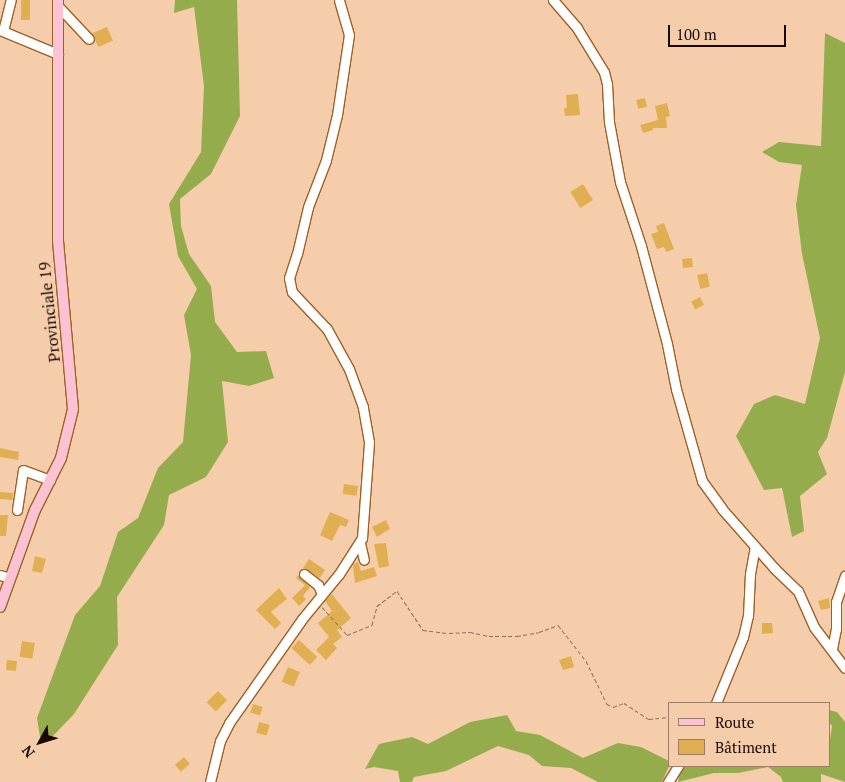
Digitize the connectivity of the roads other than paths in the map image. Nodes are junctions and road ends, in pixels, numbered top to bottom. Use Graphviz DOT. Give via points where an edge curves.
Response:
graph roads {
  1 [pos="11,0"];
  2 [pos="339,0"];
  3 [pos="552,0"];
  4 [pos="58,3"];
  5 [pos="2,30"];
  6 [pos="89,40"];
  7 [pos="58,54"];
  8 [pos="50,480"];
  9 [pos="17,510"];
  10 [pos="360,543"];
  11 [pos="755,546"];
  12 [pos="364,560"];
  13 [pos="304,574"];
  14 [pos="845,576"];
  15 [pos="5,577"];
  16 [pos="320,598"];
  17 [pos="0,607"];
  18 [pos="832,649"];
  19 [pos="845,668"];
  20 [pos="716,702"];
  21 [pos="677,767"];
  22 [pos="210,782"];
  23 [pos="668,782"];
  1 -- 5 [label="street"];
  2 -- 10 [label="street" via="349,35 336,115 326,160 308,207 289,278 292,292 327,329 363,407 369,442"];
  3 -- 11 [label="street" via="577,28 604,72 620,182 662,326 698,469 710,493"];
  4 -- 6 [label="street"];
  4 -- 7 [label="main road, Provinciale 19"];
  5 -- 7 [label="street"];
  7 -- 8 [label="main road, Provinciale 19" via="58,241 72,409 67,438"];
  8 -- 9 [label="street" via="23,470"];
  8 -- 15 [label="main road, Provinciale 19"];
  10 -- 12 [label="street"];
  10 -- 16 [label="street"];
  11 -- 18 [label="street" via="798,590 814,627"];
  11 -- 20 [label="street" via="743,638"];
  13 -- 16 [label="street" via="318,585"];
  14 -- 18 [label="street" via="836,602"];
  15 -- 17 [label="main road, Provinciale 19"];
  16 -- 22 [label="street" via="229,723 220,741"];
  18 -- 19 [label="street"];
  21 -- 23 [label="street"];
}
